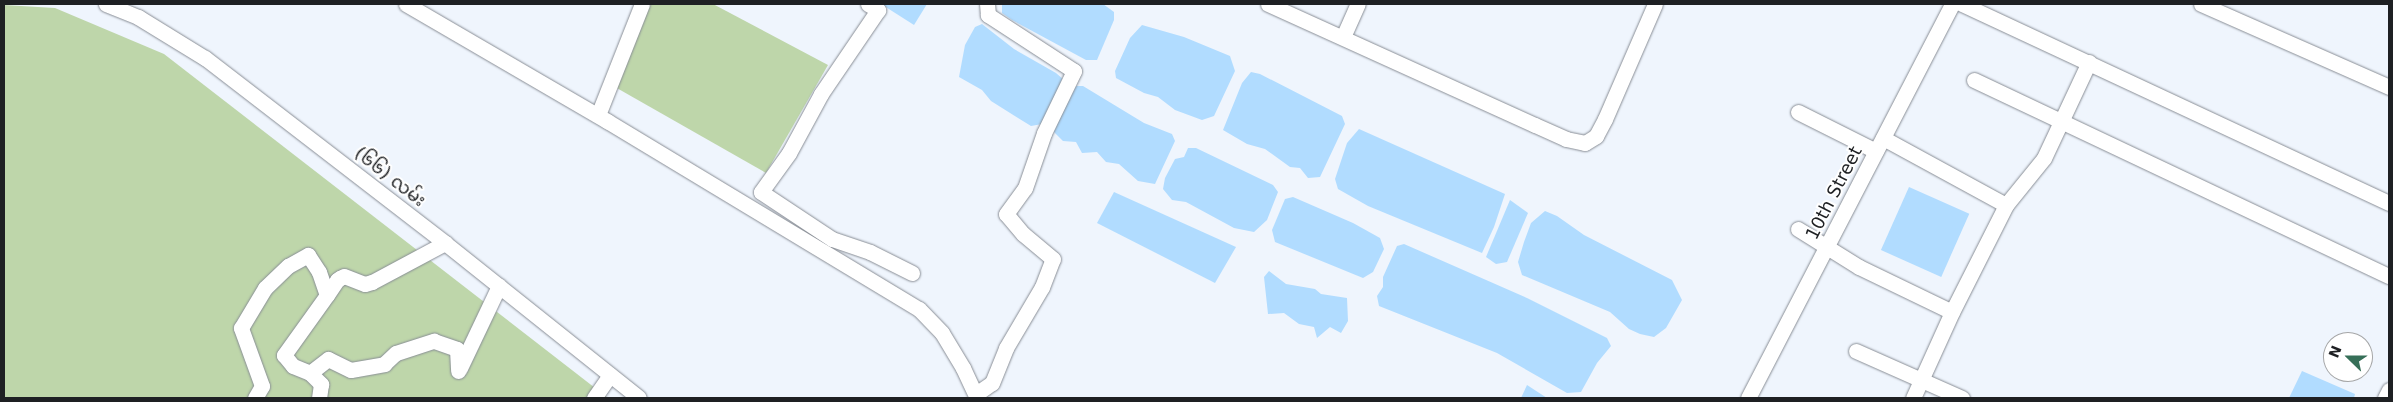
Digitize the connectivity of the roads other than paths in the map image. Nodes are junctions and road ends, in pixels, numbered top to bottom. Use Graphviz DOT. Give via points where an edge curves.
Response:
graph roads {
  1 [pos="106,4"];
  2 [pos="406,4"];
  3 [pos="642,4"];
  4 [pos="868,4"];
  5 [pos="987,4"];
  6 [pos="1268,4"];
  7 [pos="1358,4"];
  8 [pos="1655,4"];
  9 [pos="1952,4"];
  10 [pos="1962,4"];
  11 [pos="2201,4"];
  12 [pos="1343,37"];
  13 [pos="2089,62"];
  14 [pos="1974,80"];
  15 [pos="2389,87"];
  16 [pos="1798,112"];
  17 [pos="598,115"];
  18 [pos="2061,123"];
  19 [pos="1880,145"];
  20 [pos="2389,203"];
  21 [pos="2006,205"];
  22 [pos="1798,229"];
  23 [pos="445,243"];
  24 [pos="1828,248"];
  25 [pos="912,273"];
  26 [pos="2389,276"];
  27 [pos="499,286"];
  28 [pos="327,295"];
  29 [pos="1952,312"];
  30 [pos="1856,351"];
  31 [pos="310,373"];
  32 [pos="610,375"];
  33 [pos="1921,381"];
  34 [pos="2389,390"];
  35 [pos="976,396"];
  36 [pos="256,398"];
  37 [pos="320,398"];
  38 [pos="594,398"];
  39 [pos="640,398"];
  40 [pos="1748,398"];
  41 [pos="1913,398"];
  42 [pos="1962,398"];
  43 [pos="2385,398"];
  1 -- 23 [label="street, (၆၆) လမ်း" via="138,17 205,58"];
  2 -- 17 [label="street"];
  3 -- 17 [label="street"];
  4 -- 25 [label="street" via="878,10 821,94 789,153 761,192 832,239 870,252"];
  5 -- 35 [label="street" via="988,15 1074,71 1044,133 1025,188 1006,214 1023,234 1053,259 1042,287 1006,348 992,383"];
  6 -- 12 [label="street"];
  7 -- 12 [label="street"];
  8 -- 12 [label="street" via="1606,119 1596,136 1585,143 1566,139"];
  9 -- 19 [label="street, 10th Street"];
  10 -- 13 [label="street"];
  11 -- 15 [label="street"];
  13 -- 18 [label="street"];
  13 -- 20 [label="street"];
  14 -- 18 [label="street"];
  16 -- 19 [label="street"];
  17 -- 35 [label="street" via="919,309 942,332"];
  18 -- 21 [label="street" via="2040,166"];
  18 -- 26 [label="street"];
  19 -- 21 [label="street"];
  19 -- 24 [label="street, 10th Street"];
  21 -- 29 [label="street"];
  22 -- 24 [label="street"];
  23 -- 27 [label="street, (၆၆) လမ်း"];
  23 -- 28 [label="street" via="372,282 365,284 344,276 337,280"];
  24 -- 29 [label="street" via="1859,267"];
  24 -- 40 [label="street, 10th Street"];
  27 -- 31 [label="street" via="458,371 457,349 434,341 396,353 384,364 351,370 328,359"];
  27 -- 32 [label="street, (၆၆) လမ်း"];
  28 -- 31 [label="street" via="284,355 293,366"];
  28 -- 36 [label="street" via="319,272 308,255 288,266 265,288 241,328 262,386"];
  29 -- 33 [label="street"];
  30 -- 33 [label="street"];
  31 -- 37 [label="street" via="321,384"];
  32 -- 38 [label="street"];
  32 -- 39 [label="street, (၆၆) လမ်း"];
  33 -- 41 [label="street"];
  33 -- 42 [label="street"];
  34 -- 43 [label="street"];
}
